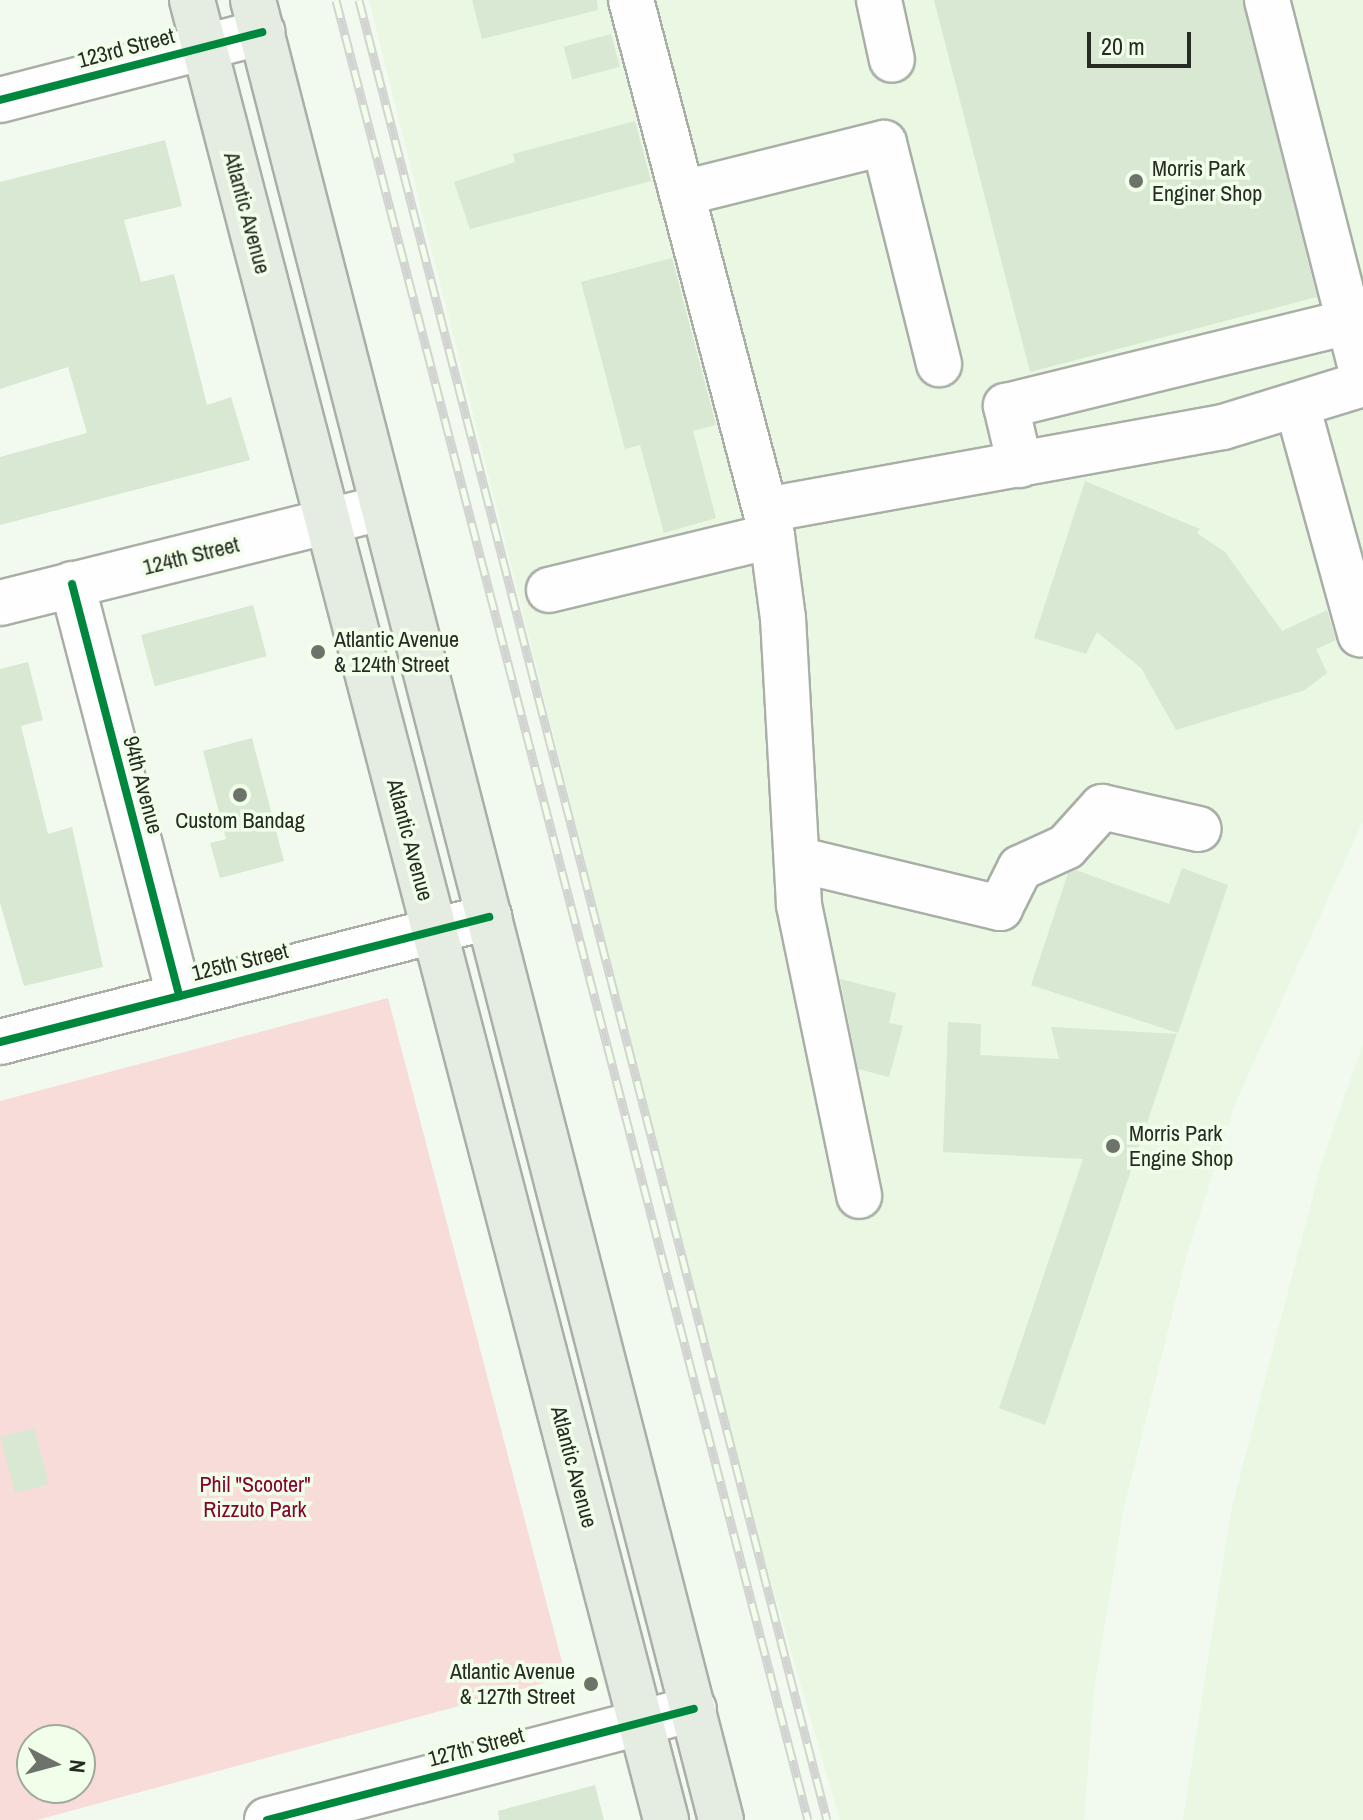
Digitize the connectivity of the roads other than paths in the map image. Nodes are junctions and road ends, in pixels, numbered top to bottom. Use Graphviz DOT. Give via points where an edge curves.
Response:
graph roads {
  1 [pos="192,0"];
  2 [pos="631,0"];
  3 [pos="879,0"];
  4 [pos="1267,0"];
  5 [pos="257,16"];
  6 [pos="203,47"];
  7 [pos="892,60"];
  8 [pos="0,100"];
  9 [pos="683,193"];
  10 [pos="1349,322"];
  11 [pos="939,364"];
  12 [pos="1363,376"];
  13 [pos="1363,384"];
  14 [pos="1297,405"];
  15 [pos="1020,465"];
  16 [pos="381,508"];
  17 [pos="327,522"];
  18 [pos="769,523"];
  19 [pos="72,584"];
  20 [pos="549,590"];
  21 [pos="0,603"];
  22 [pos="1360,634"];
  23 [pos="1199,829"];
  24 [pos="800,860"];
  25 [pos="489,917"];
  26 [pos="434,931"];
  27 [pos="179,996"];
  28 [pos="0,1042"];
  29 [pos="859,1196"];
  30 [pos="694,1709"];
  31 [pos="641,1723"];
  32 [pos="387,1805"];
  33 [pos="267,1820"];
  34 [pos="666,1820"];
  35 [pos="721,1820"];
  1 -- 6 [label="main road, Atlantic Avenue"];
  2 -- 9 [label="street"];
  3 -- 7 [label="street"];
  4 -- 10 [label="street"];
  5 -- 6 [label="street, 123rd Street"];
  5 -- 16 [label="main road"];
  6 -- 8 [label="street, 123rd Street"];
  6 -- 17 [label="main road, Atlantic Avenue"];
  9 -- 11 [label="street" via="884,143"];
  9 -- 18 [label="street"];
  10 -- 12 [label="street"];
  10 -- 15 [label="street" via="1006,406"];
  13 -- 14 [label="street"];
  14 -- 15 [label="street" via="1223,427"];
  14 -- 22 [label="street"];
  15 -- 18 [label="street"];
  16 -- 17 [label="street, 124th Street"];
  16 -- 25 [label="main road"];
  17 -- 19 [label="street, 124th Street"];
  17 -- 26 [label="main road, Atlantic Avenue"];
  18 -- 20 [label="street"];
  18 -- 24 [label="street"];
  19 -- 21 [label="street, 124th Street"];
  19 -- 27 [label="street, 94th Avenue"];
  23 -- 24 [label="street" via="1102,807 1066,847 1020,868 1000,908"];
  24 -- 29 [label="street" via="799,905"];
  25 -- 26 [label="street, 125th Street"];
  25 -- 30 [label="main road"];
  26 -- 27 [label="street, 125th Street"];
  26 -- 31 [label="main road, Atlantic Avenue"];
  27 -- 28 [label="street, 125th Street"];
  30 -- 31 [label="street, 127th Street"];
  30 -- 35 [label="main road"];
  31 -- 32 [label="street, 127th Street"];
  31 -- 34 [label="main road, Atlantic Avenue"];
  32 -- 33 [label="street, 127th Street"];
}
